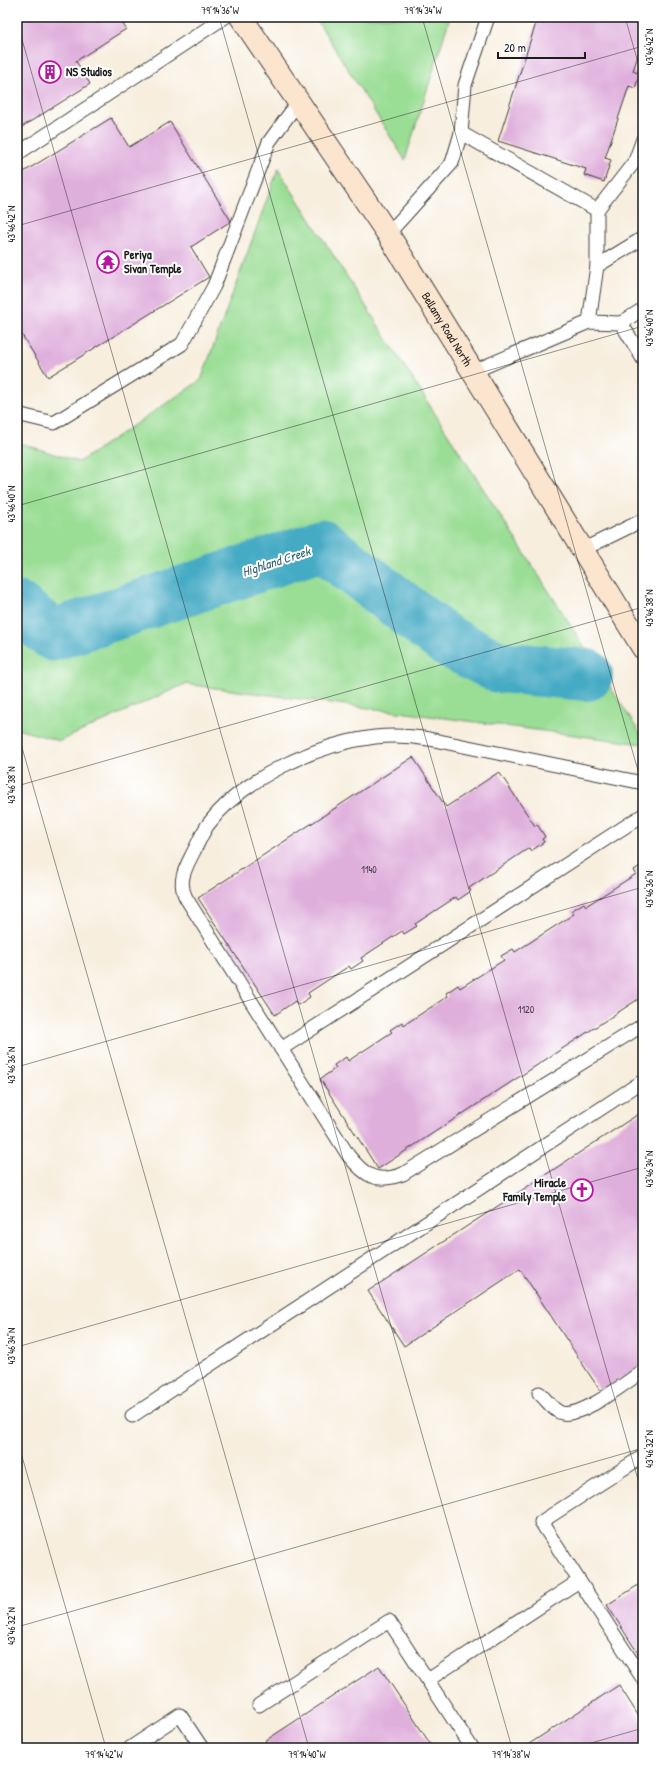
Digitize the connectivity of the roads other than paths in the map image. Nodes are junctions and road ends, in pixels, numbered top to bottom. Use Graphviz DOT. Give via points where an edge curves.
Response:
graph roads {
  1 [pos="225,17"];
  2 [pos="241,17"];
  3 [pos="488,17"];
  4 [pos="299,101"];
  5 [pos="461,133"];
  6 [pos="643,139"];
  7 [pos="17,154"];
  8 [pos="598,210"];
  9 [pos="388,234"];
  10 [pos="643,238"];
  11 [pos="598,266"];
  12 [pos="643,309"];
  13 [pos="589,322"];
  14 [pos="621,323"];
  15 [pos="643,359"];
  16 [pos="472,372"];
  17 [pos="17,414"];
  18 [pos="643,520"];
  19 [pos="582,550"];
  20 [pos="643,648"];
  21 [pos="643,783"];
  22 [pos="643,815"];
  23 [pos="643,1024"];
  24 [pos="281,1049"];
  25 [pos="643,1081"];
  26 [pos="643,1371"];
  27 [pos="539,1392"];
  28 [pos="132,1416"];
  29 [pos="643,1456"];
  30 [pos="579,1581"];
  31 [pos="643,1679"];
  32 [pos="428,1680"];
  33 [pos="259,1705"];
  34 [pos="130,1748"];
  35 [pos="202,1748"];
  36 [pos="472,1748"];
  1 -- 7 [label="lane"];
  2 -- 4 [label="street, Bellamy Road North"];
  3 -- 5 [label="lane" via="465,84"];
  4 -- 9 [label="street, Bellamy Road North"];
  4 -- 17 [label="lane" via="269,142 214,286 182,344 54,423"];
  5 -- 8 [label="lane"];
  5 -- 9 [label="lane" via="452,163"];
  6 -- 8 [label="lane" via="635,161"];
  8 -- 11 [label="lane"];
  9 -- 16 [label="street, Bellamy Road North"];
  10 -- 11 [label="lane"];
  11 -- 13 [label="lane"];
  12 -- 14 [label="lane"];
  13 -- 14 [label="lane"];
  13 -- 16 [label="lane"];
  14 -- 15 [label="lane"];
  16 -- 19 [label="street, Bellamy Road North"];
  18 -- 19 [label="lane"];
  19 -- 20 [label="street, Bellamy Road North"];
  21 -- 24 [label="lane" via="429,739 397,736 374,737 338,746 294,760 258,780 229,802 206,827 185,868 181,882 182,890"];
  22 -- 24 [label="lane"];
  23 -- 24 [label="lane" via="402,1174 381,1179 372,1178 363,1172 352,1159"];
  25 -- 28 [label="lane"];
  26 -- 27 [label="lane" via="596,1402 569,1413 558,1411"];
  29 -- 30 [label="lane" via="542,1522"];
  30 -- 31 [label="lane"];
  30 -- 32 [label="lane"];
  32 -- 33 [label="lane" via="389,1621"];
  32 -- 36 [label="lane"];
  34 -- 35 [label="lane" via="180,1714"];
}
